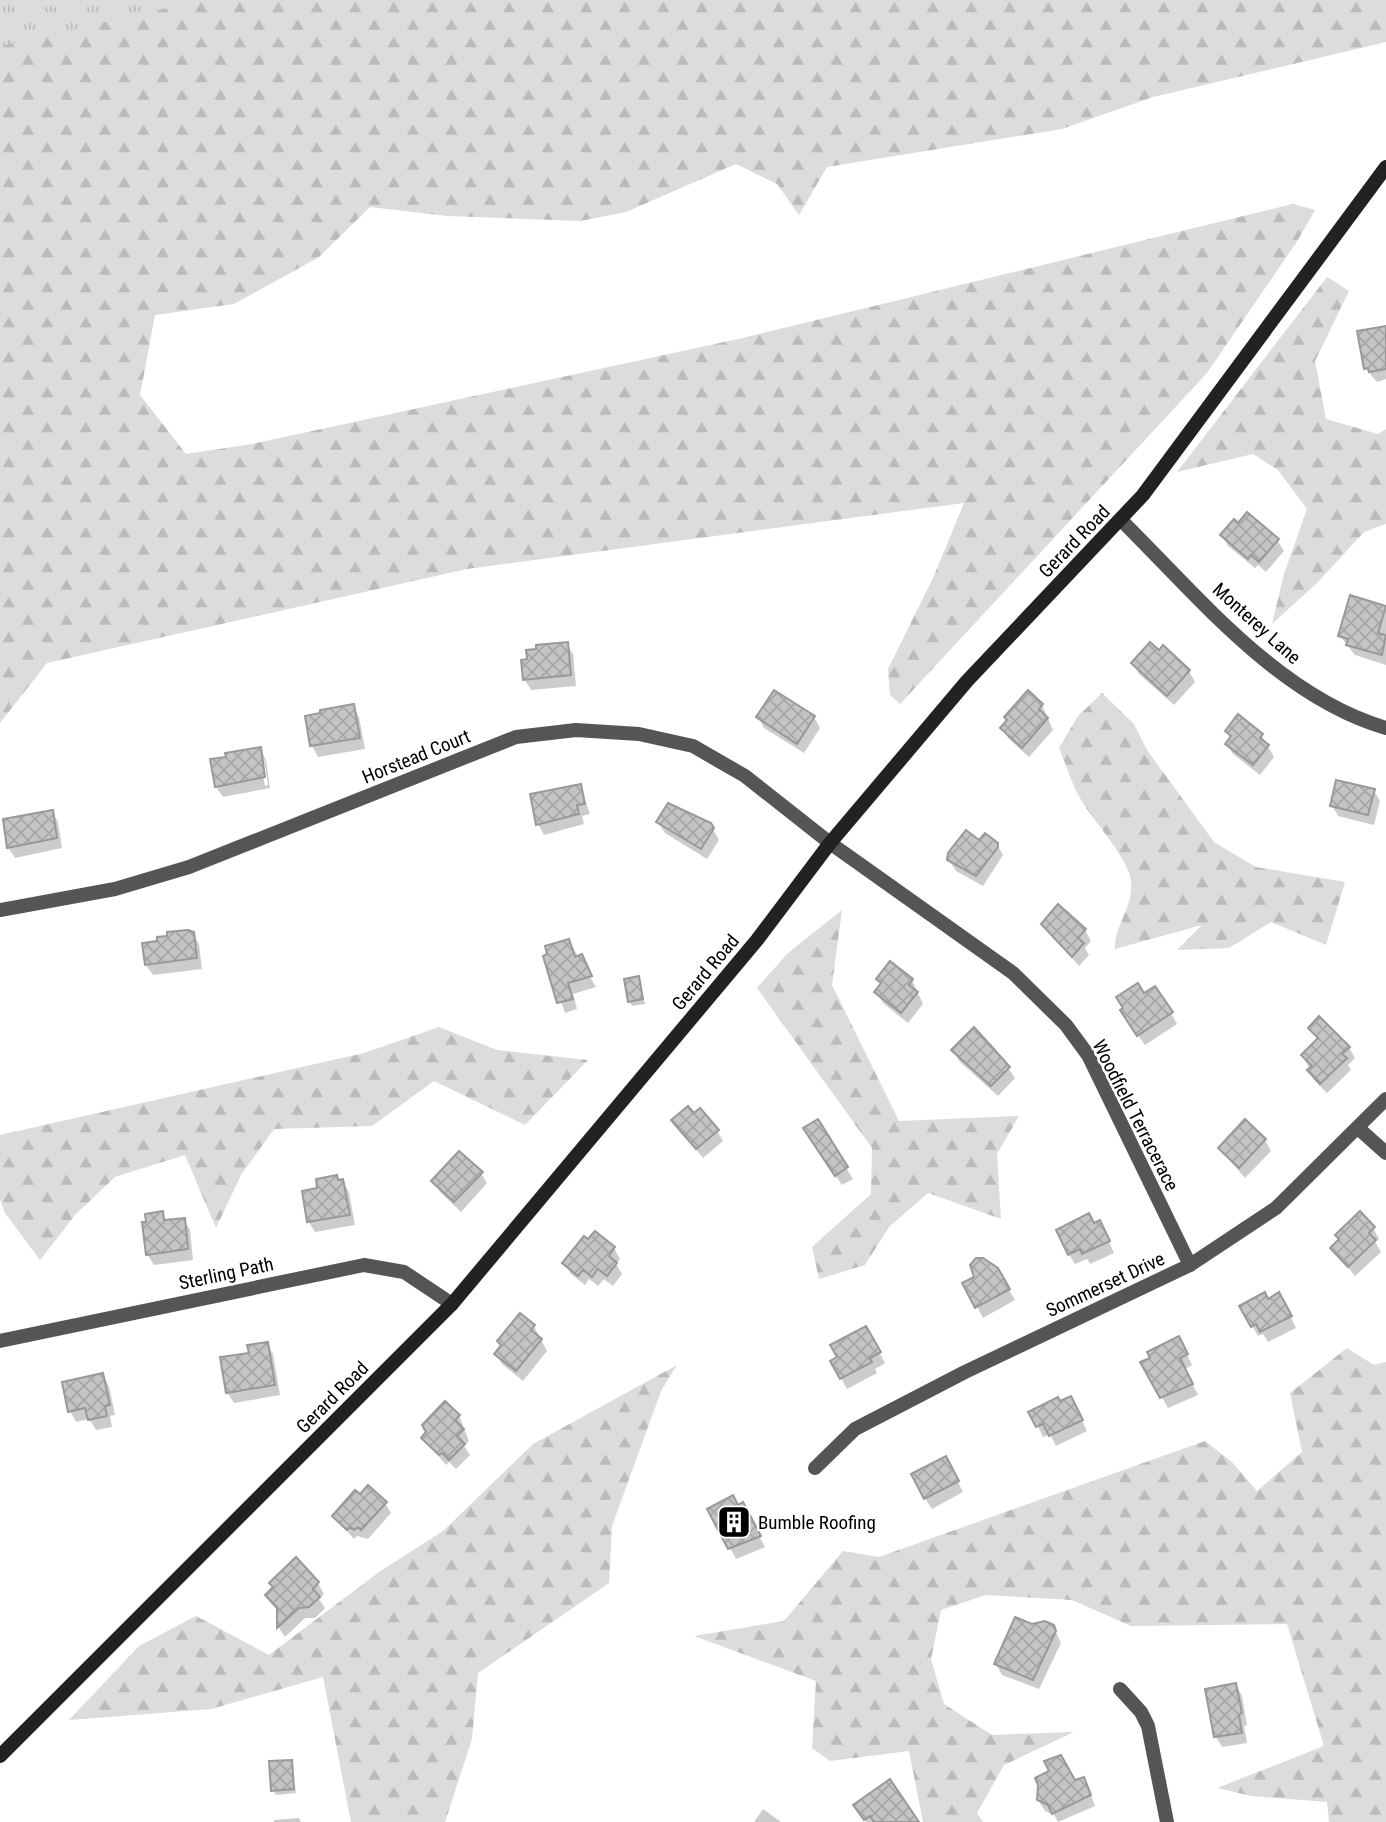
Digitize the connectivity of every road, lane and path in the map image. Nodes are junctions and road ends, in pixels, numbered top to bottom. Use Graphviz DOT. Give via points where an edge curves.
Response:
graph roads {
  1 [pos="1386,167"];
  2 [pos="1121,520"];
  3 [pos="1386,728"];
  4 [pos="830,843"];
  5 [pos="0,911"];
  6 [pos="1386,1099"];
  7 [pos="1358,1128"];
  8 [pos="1386,1153"];
  9 [pos="1190,1265"];
  10 [pos="452,1304"];
  11 [pos="0,1341"];
  12 [pos="815,1468"];
  13 [pos="1120,1689"];
  14 [pos="0,1756"];
  15 [pos="1167,1822"];
  1 -- 2 [label="street, Gerard Road"];
  2 -- 3 [label="street, Monterey Lane" via="1272,668 1312,694"];
  2 -- 4 [label="street, Gerard Road" via="967,681"];
  4 -- 5 [label="street, Horstead Court" via="745,776 693,746 639,733 576,730 516,737 189,867 115,889"];
  4 -- 9 [label="street, Woodfield Terracerace" via="1013,973 1066,1025 1087,1055"];
  4 -- 10 [label="street, Gerard Road" via="757,940"];
  6 -- 7 [label="street, Sommerset Drive"];
  7 -- 8 [label="street"];
  7 -- 9 [label="street, Sommerset Drive" via="1276,1208"];
  9 -- 12 [label="street, Sommerset Drive" via="855,1429"];
  10 -- 11 [label="street, Sterling Path" via="404,1272 364,1265"];
  10 -- 14 [label="street, Gerard Road"];
  13 -- 15 [label="street" via="1148,1726"];
}
